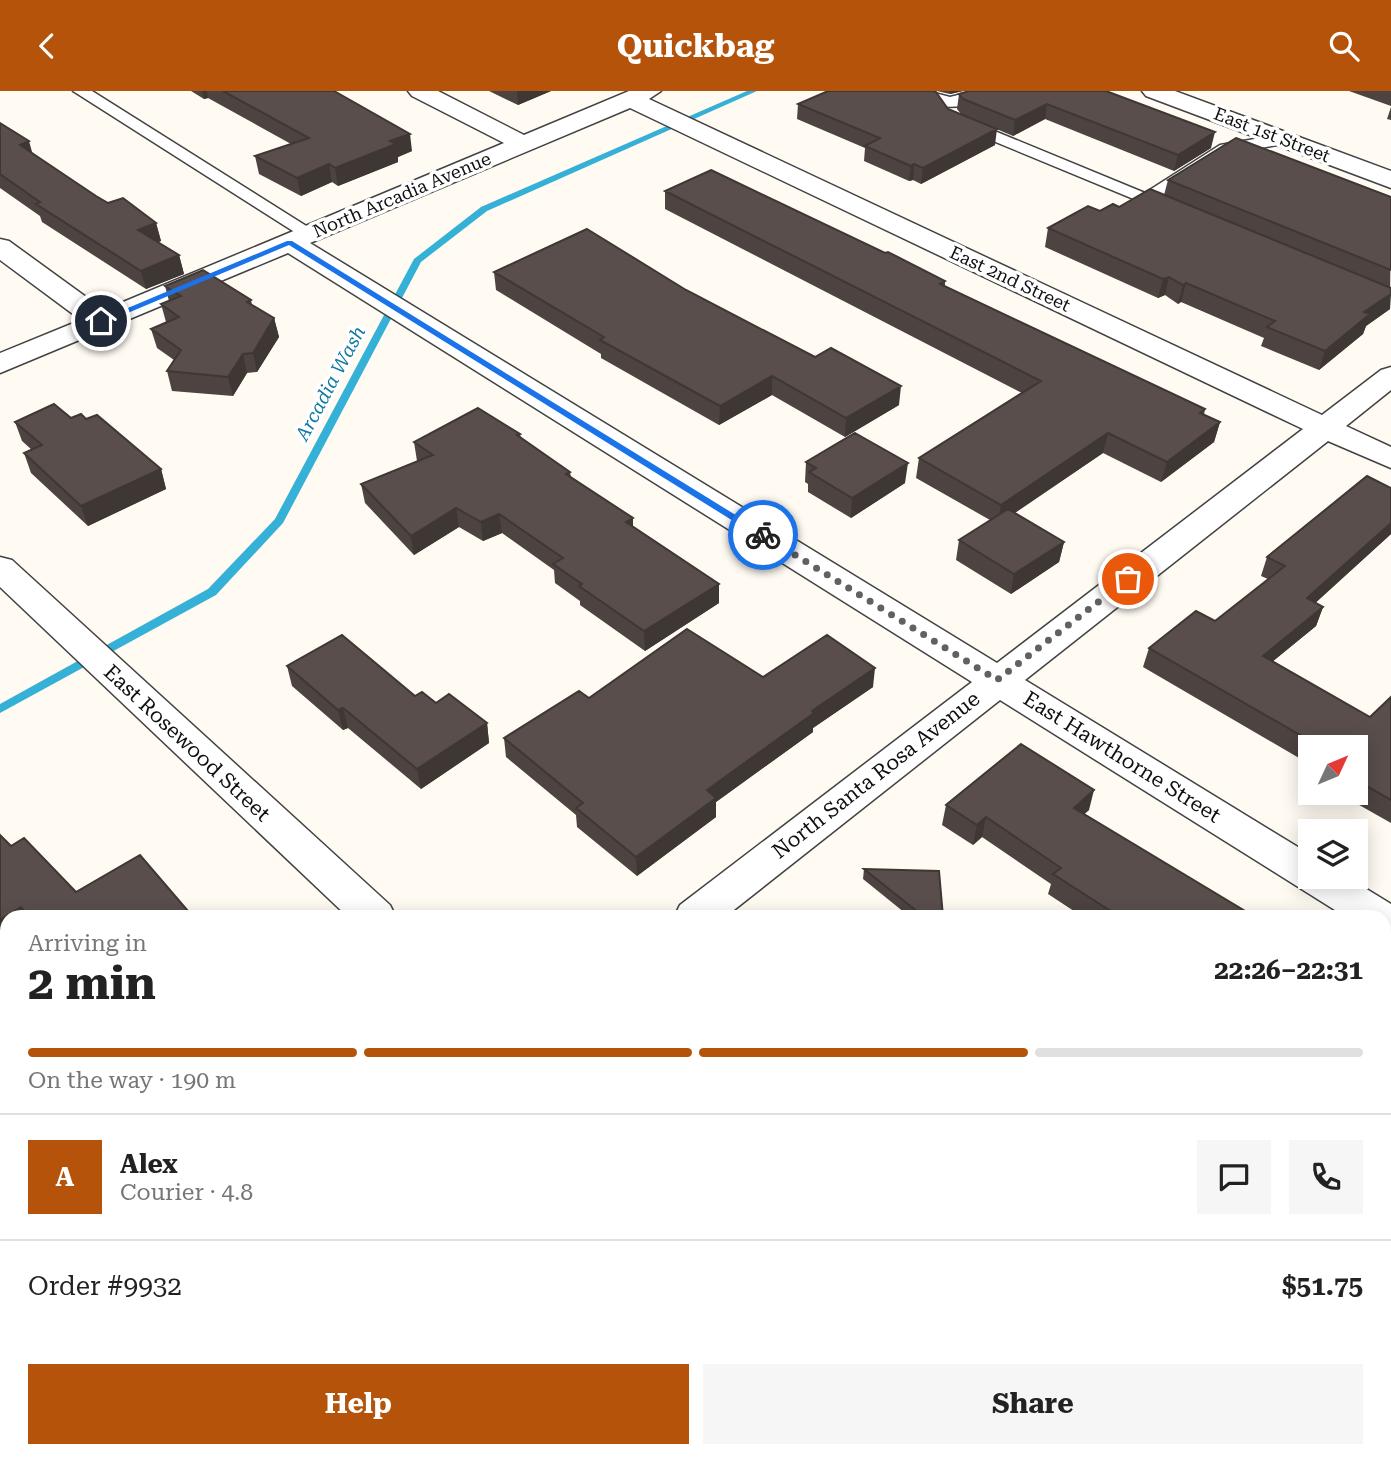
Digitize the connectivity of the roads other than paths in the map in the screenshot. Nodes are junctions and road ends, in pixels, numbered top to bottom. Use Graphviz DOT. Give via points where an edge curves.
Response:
graph roads {
  1 [pos="81,91"];
  2 [pos="419,91"];
  3 [pos="913,91"];
  4 [pos="987,91"];
  5 [pos="1154,91"];
  6 [pos="639,95"];
  7 [pos="943,103"];
  8 [pos="1283,139"];
  9 [pos="524,144"];
  10 [pos="1391,180"];
  11 [pos="1153,194"];
  12 [pos="1182,214"];
  13 [pos="300,238"];
  14 [pos="0,247"];
  15 [pos="101,321"];
  16 [pos="0,364"];
  17 [pos="1391,376"];
  18 [pos="1324,428"];
  19 [pos="1391,459"];
  20 [pos="0,568"];
  21 [pos="997,680"];
  22 [pos="1298,867"];
  23 [pos="1333,889"];
  24 [pos="366,910"];
  25 [pos="704,910"];
  26 [pos="1368,910"];
  1 -- 13 [label="lane"];
  2 -- 9 [label="street"];
  3 -- 7 [label="lane"];
  4 -- 7 [label="lane" via="964,103"];
  5 -- 8 [label="street, East 1st Street"];
  6 -- 9 [label="street, North Arcadia Avenue"];
  6 -- 18 [label="street, East 2nd Street"];
  7 -- 12 [label="lane" via="953,119"];
  8 -- 10 [label="street, East 1st Street"];
  8 -- 11 [label="lane" via="1226,149"];
  9 -- 13 [label="street, North Arcadia Avenue"];
  13 -- 15 [label="street, North Arcadia Avenue"];
  13 -- 21 [label="street, East Hawthorne Street"];
  14 -- 15 [label="street"];
  15 -- 16 [label="street, North Arcadia Avenue"];
  17 -- 18 [label="street, North Santa Rosa Avenue"];
  18 -- 19 [label="street, East 2nd Street"];
  18 -- 21 [label="street, North Santa Rosa Avenue"];
  20 -- 24 [label="street, East Rosewood Street"];
  21 -- 22 [label="street, East Hawthorne Street"];
  21 -- 25 [label="street, North Santa Rosa Avenue"];
  23 -- 26 [label="street, East Hawthorne Street"];
}
